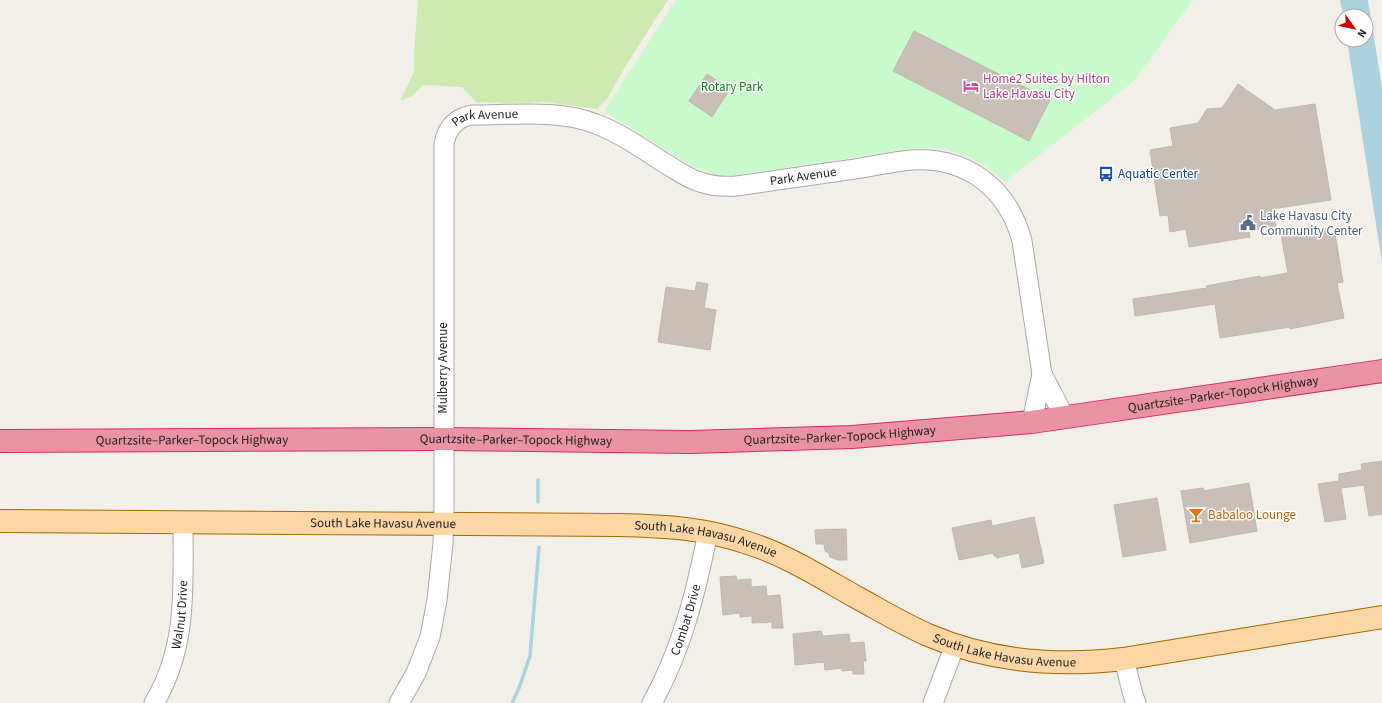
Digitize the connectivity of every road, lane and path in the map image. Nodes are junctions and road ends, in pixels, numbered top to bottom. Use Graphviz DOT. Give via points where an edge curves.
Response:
graph roads {
  1 [pos="444,145"];
  2 [pos="1382,371"];
  3 [pos="1042,374"];
  4 [pos="1065,418"];
  5 [pos="1032,422"];
  6 [pos="443,439"];
  7 [pos="0,441"];
  8 [pos="0,521"];
  9 [pos="183,523"];
  10 [pos="444,524"];
  11 [pos="708,532"];
  12 [pos="1382,616"];
  13 [pos="956,645"];
  14 [pos="1123,658"];
  15 [pos="154,703"];
  16 [pos="399,703"];
  17 [pos="652,703"];
  18 [pos="933,703"];
  19 [pos="1136,703"];
  1 -- 3 [label="street, Park Avenue" via="451,125 467,116 556,115 582,119 608,128 686,176 714,186 736,186 911,160 942,163 967,170 996,191 1016,222 1022,241"];
  1 -- 6 [label="street, Mulberry Avenue"];
  2 -- 4 [label="highway, Quartzsite–Parker–Topock Highway"];
  3 -- 4 [label="street, Park Avenue"];
  3 -- 5 [label="street, Park Avenue"];
  4 -- 5 [label="highway, Quartzsite–Parker–Topock Highway"];
  5 -- 6 [label="highway, Quartzsite–Parker–Topock Highway" via="852,437 690,442"];
  6 -- 7 [label="highway, Quartzsite–Parker–Topock Highway"];
  6 -- 10 [label="street, Mulberry Avenue"];
  8 -- 9 [label="main road, South Lake Havasu Avenue"];
  9 -- 10 [label="main road, South Lake Havasu Avenue"];
  9 -- 15 [label="street, Walnut Drive" via="183,600 180,634 171,667"];
  10 -- 11 [label="main road, South Lake Havasu Avenue" via="652,526"];
  10 -- 16 [label="street, Mulberry Avenue" via="434,619 424,656"];
  11 -- 13 [label="main road, South Lake Havasu Avenue" via="728,536 777,554 903,623"];
  11 -- 17 [label="street, Combat Drive" via="684,630"];
  12 -- 14 [label="main road, South Lake Havasu Avenue"];
  13 -- 14 [label="main road, South Lake Havasu Avenue" via="997,656 1040,662 1097,662"];
  13 -- 18 [label="street"];
  14 -- 19 [label="street"];
}
